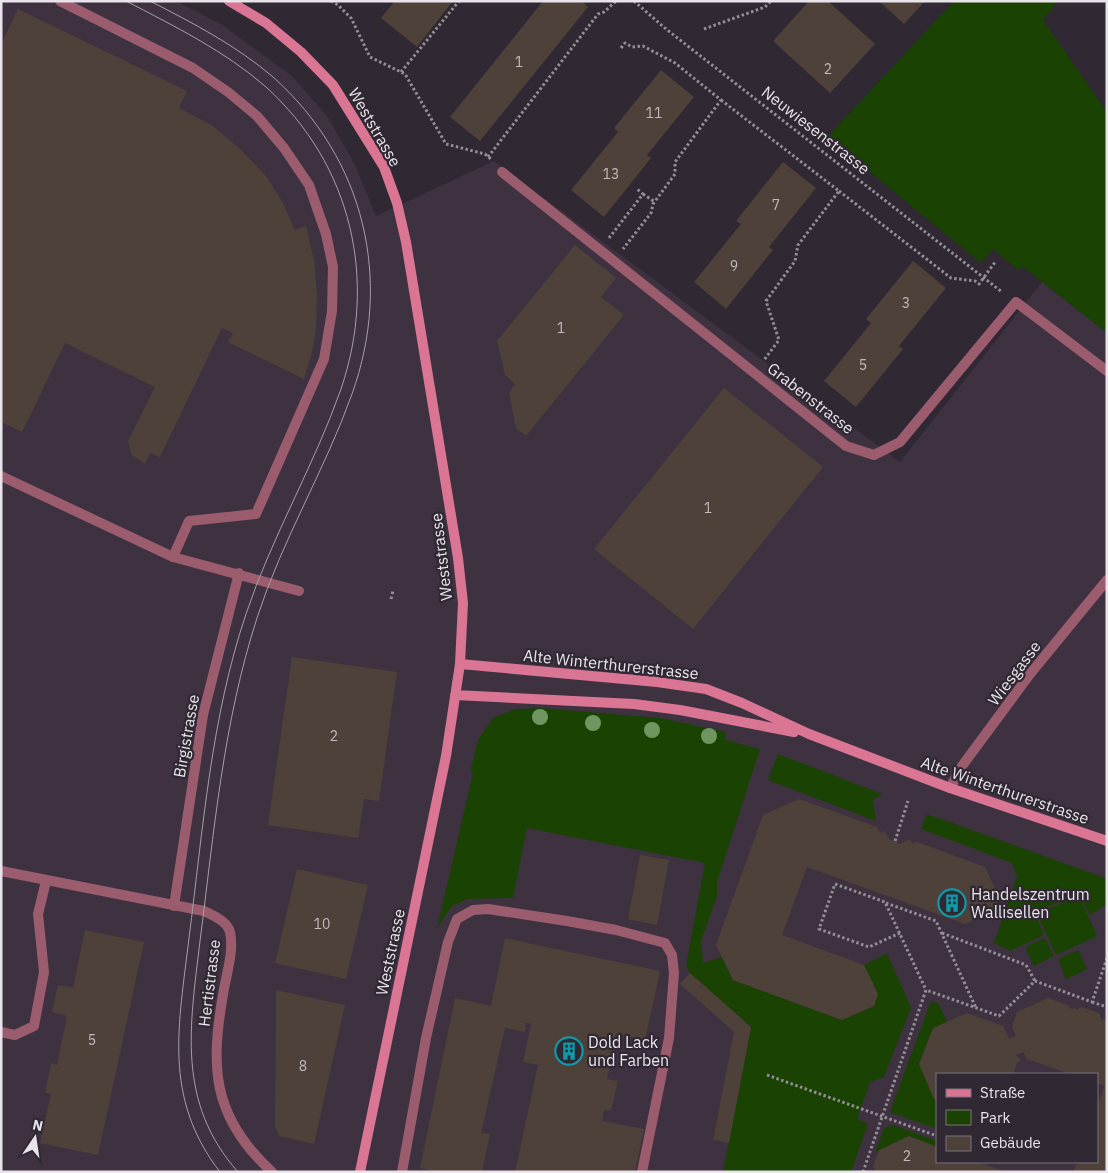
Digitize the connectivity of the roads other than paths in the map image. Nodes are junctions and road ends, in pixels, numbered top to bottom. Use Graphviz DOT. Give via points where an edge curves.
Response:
graph roads {
  1 [pos="60,1"];
  2 [pos="229,1"];
  3 [pos="502,172"];
  4 [pos="1107,371"];
  5 [pos="1,476"];
  6 [pos="173,557"];
  7 [pos="239,574"];
  8 [pos="1107,580"];
  9 [pos="299,591"];
  10 [pos="460,664"];
  11 [pos="455,695"];
  12 [pos="809,734"];
  13 [pos="950,788"];
  14 [pos="1107,841"];
  15 [pos="1,872"];
  16 [pos="46,881"];
  17 [pos="174,906"];
  18 [pos="1,1032"];
  19 [pos="271,1171"];
  20 [pos="360,1172"];
  21 [pos="402,1172"];
  22 [pos="642,1172"];
  1 -- 6 [label="street" via="193,68 257,116 309,185 326,234 333,267 332,311 324,359 256,514 190,521"];
  2 -- 10 [label="main road, Weststrasse" via="280,35 333,85 384,167 397,203 454,529 463,603"];
  3 -- 4 [label="street, Grabenstrasse" via="846,446 874,455 900,442 1016,302"];
  5 -- 6 [label="street"];
  6 -- 7 [label="street"];
  7 -- 9 [label="street"];
  7 -- 17 [label="street, Birgistrasse" via="203,715"];
  8 -- 13 [label="street, Wiesgasse" via="1030,674 962,766"];
  10 -- 11 [label="main road, Weststrasse"];
  10 -- 12 [label="main road, Alte Winterthurerstrasse" via="706,689"];
  11 -- 12 [label="main road, Alte Winterthurerstrasse" via="634,704"];
  11 -- 20 [label="main road, Weststrasse" via="444,766"];
  12 -- 13 [label="main road, Alte Winterthurerstrasse"];
  13 -- 14 [label="main road, Alte Winterthurerstrasse"];
  15 -- 16 [label="street, Hertistrasse"];
  16 -- 17 [label="street, Hertistrasse"];
  16 -- 18 [label="street" via="38,914 44,972 34,1026 15,1034"];
  17 -- 19 [label="street, Hertistrasse" via="204,911 220,918 230,931 231,948 216,1058 221,1096 245,1144"];
  21 -- 22 [label="street" via="426,1038 448,942 457,919 474,910 488,909 616,930 665,943 672,955 674,973 669,1038"];
}
